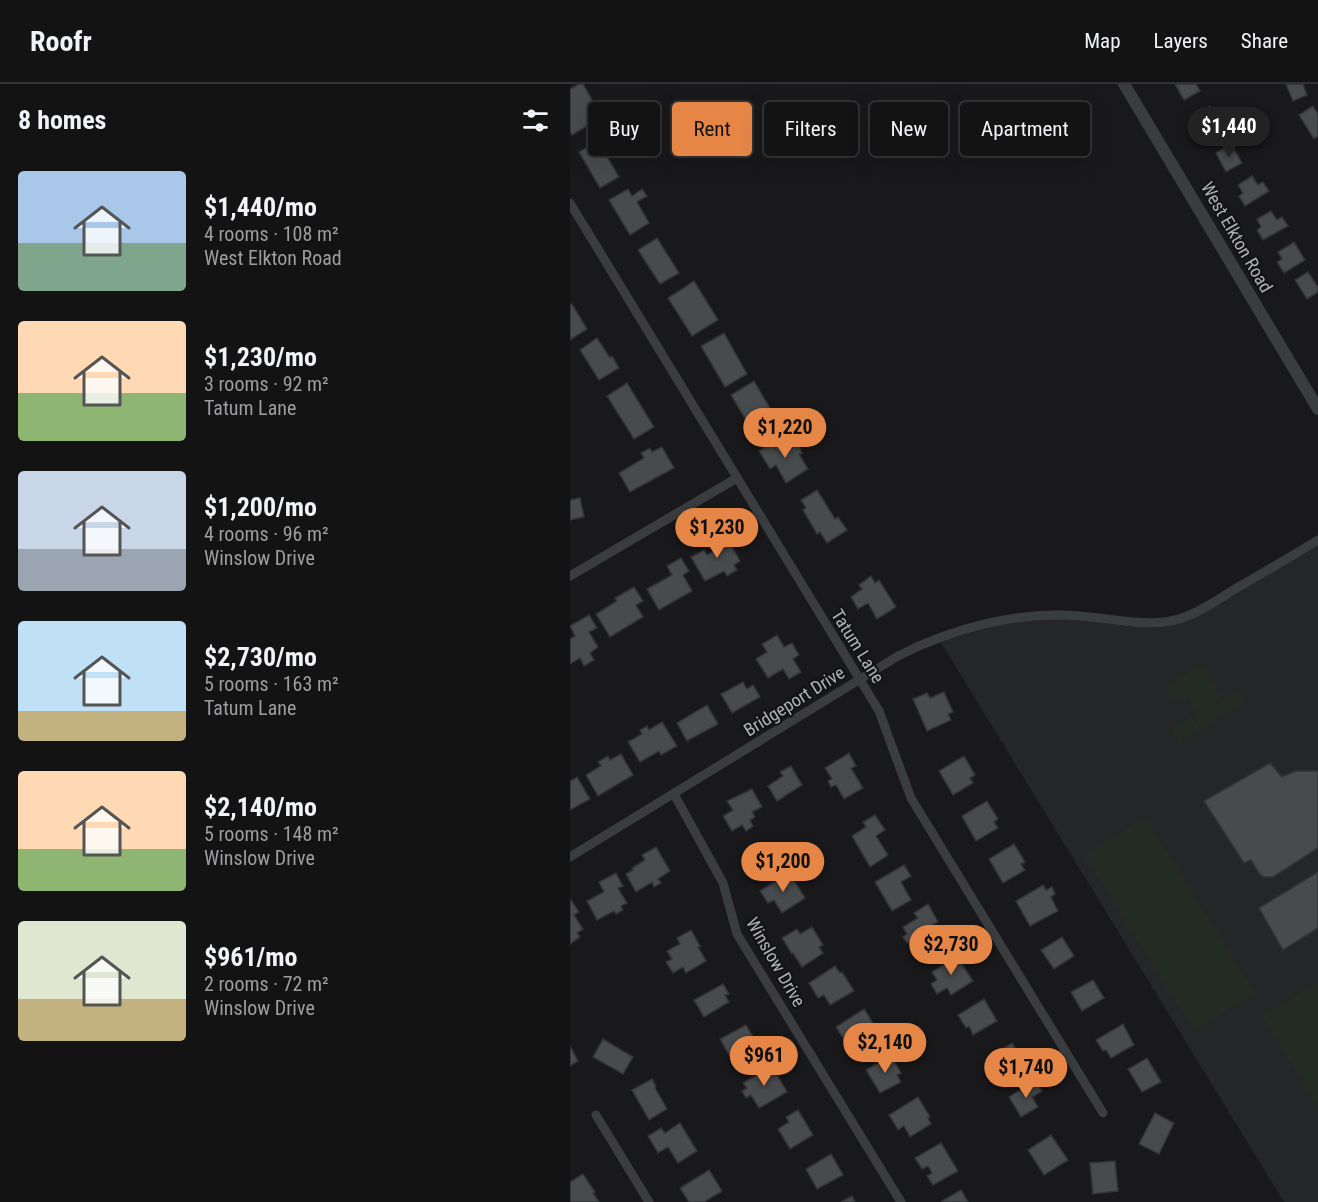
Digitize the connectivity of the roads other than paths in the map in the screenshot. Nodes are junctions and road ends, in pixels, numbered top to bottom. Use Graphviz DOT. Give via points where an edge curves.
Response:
graph roads {
  1 [pos="1124,84"];
  2 [pos="570,203"];
  3 [pos="1318,409"];
  4 [pos="737,478"];
  5 [pos="1318,540"];
  6 [pos="570,576"];
  7 [pos="860,680"];
  8 [pos="674,794"];
  9 [pos="570,857"];
  10 [pos="1103,1113"];
  11 [pos="596,1114"];
  12 [pos="649,1202"];
  13 [pos="901,1202"];
  1 -- 3 [label="street, West Elkton Road"];
  2 -- 4 [label="street, Tatum Lane"];
  4 -- 6 [label="street"];
  4 -- 7 [label="street, Tatum Lane"];
  5 -- 7 [label="street, Bridgeport Drive" via="1194,613 1176,619 1138,622 1077,615 999,621 925,643"];
  7 -- 8 [label="street, Bridgeport Drive"];
  7 -- 10 [label="street, Tatum Lane" via="879,711 911,798"];
  8 -- 9 [label="street, Bridgeport Drive"];
  8 -- 13 [label="street, Winslow Drive" via="723,883 737,934"];
  11 -- 12 [label="street"];
}
